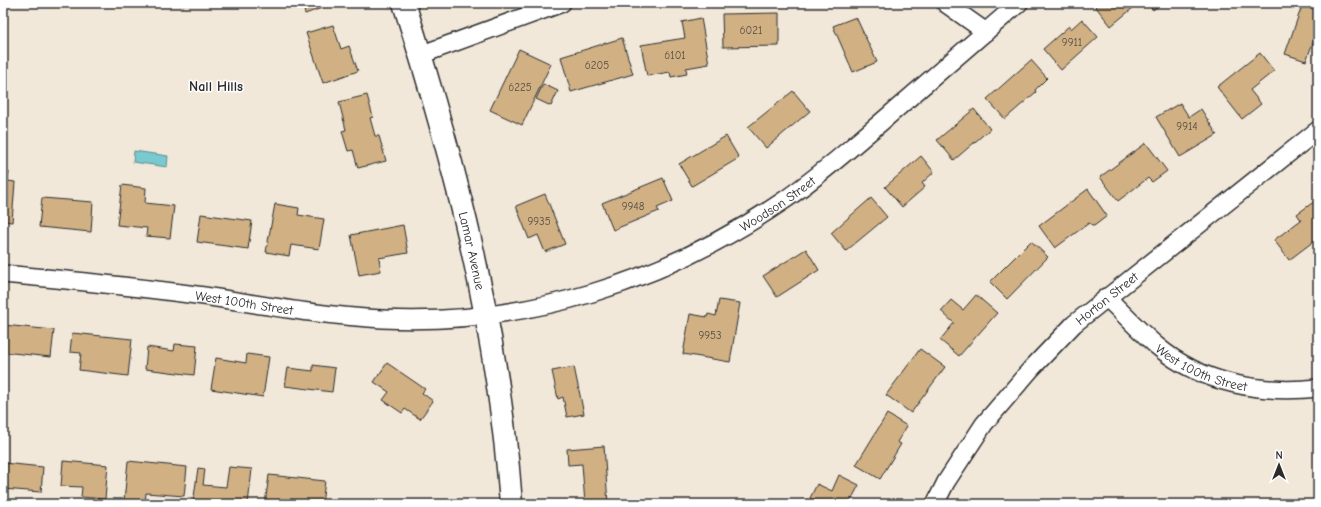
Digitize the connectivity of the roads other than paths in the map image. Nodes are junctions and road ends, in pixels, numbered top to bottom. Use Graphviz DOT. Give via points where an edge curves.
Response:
graph roads {
  1 [pos="404,3"];
  2 [pos="562,3"];
  3 [pos="945,3"];
  4 [pos="1020,3"];
  5 [pos="986,32"];
  6 [pos="420,55"];
  7 [pos="1318,130"];
  8 [pos="3,274"];
  9 [pos="1106,297"];
  10 [pos="486,315"];
  11 [pos="1318,388"];
  12 [pos="511,504"];
  13 [pos="935,504"];
  1 -- 6 [label="street, Lamar Avenue"];
  2 -- 6 [label="street"];
  3 -- 5 [label="street"];
  4 -- 5 [label="street, Woodson Street"];
  5 -- 10 [label="street, Woodson Street" via="824,170 785,200 730,236 671,265 608,289 542,307"];
  6 -- 10 [label="street, Lamar Avenue" via="458,186"];
  7 -- 9 [label="street, Horton Street"];
  8 -- 10 [label="street, West 100th Street" via="98,283 329,315 436,320"];
  9 -- 11 [label="street, West 100th Street" via="1158,346 1204,374 1243,387 1280,391"];
  9 -- 13 [label="street, Horton Street" via="1074,324 1031,368 984,424 946,482"];
  10 -- 12 [label="street, Lamar Avenue" via="494,355"];
}
